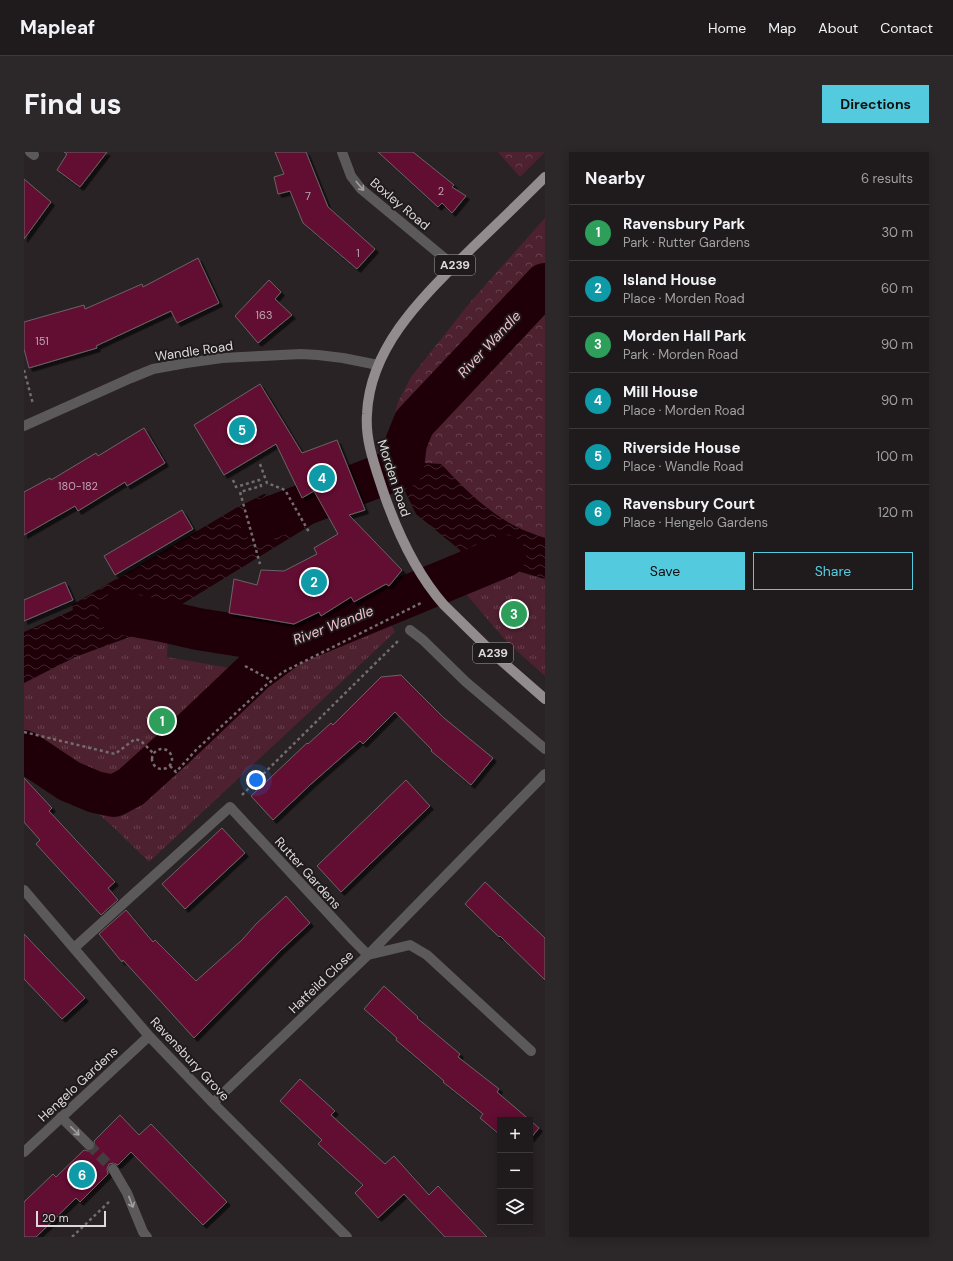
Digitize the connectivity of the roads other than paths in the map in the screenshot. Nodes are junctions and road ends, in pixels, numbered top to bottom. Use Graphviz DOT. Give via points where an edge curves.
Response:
graph roads {
  1 [pos="342,152"];
  2 [pos="545,177"];
  3 [pos="454,266"];
  4 [pos="378,365"];
  5 [pos="24,426"];
  6 [pos="410,630"];
  7 [pos="545,698"];
  8 [pos="545,749"];
  9 [pos="545,774"];
  10 [pos="24,890"];
  11 [pos="74,948"];
  12 [pos="368,955"];
  13 [pos="149,1036"];
  14 [pos="531,1051"];
  15 [pos="213,1102"];
  16 [pos="62,1117"];
  17 [pos="89,1145"];
  18 [pos="24,1152"];
  19 [pos="113,1169"];
  20 [pos="147,1237"];
  21 [pos="347,1237"];
  1 -- 3 [label="street, Boxley Road, one-way" via="351,176 361,189"];
  2 -- 3 [label="main road, Morden Road / A239"];
  3 -- 4 [label="main road, Morden Road / A239" via="410,313"];
  4 -- 5 [label="street, Wandle Road" via="344,358 301,354 222,358 186,363 154,369"];
  4 -- 7 [label="main road, Morden Road / A239" via="366,415 368,442 392,517 415,567 436,596 496,656"];
  6 -- 8 [label="street"];
  9 -- 12 [label="street"];
  10 -- 11 [label="street, Ravensbury Grove"];
  11 -- 12 [label="street, Rutter Gardens" via="230,807"];
  11 -- 13 [label="street, Ravensbury Grove"];
  12 -- 14 [label="street, Hatfeild Close" via="410,945 427,955"];
  12 -- 15 [label="street, Hatfeild Close"];
  13 -- 15 [label="street, Ravensbury Grove"];
  13 -- 16 [label="street, Hengelo Gardens"];
  15 -- 21 [label="street, Ravensbury Grove"];
  16 -- 17 [label="street, one-way"];
  16 -- 18 [label="street, Hengelo Gardens"];
  19 -- 20 [label="street, one-way" via="127,1192"];
}
